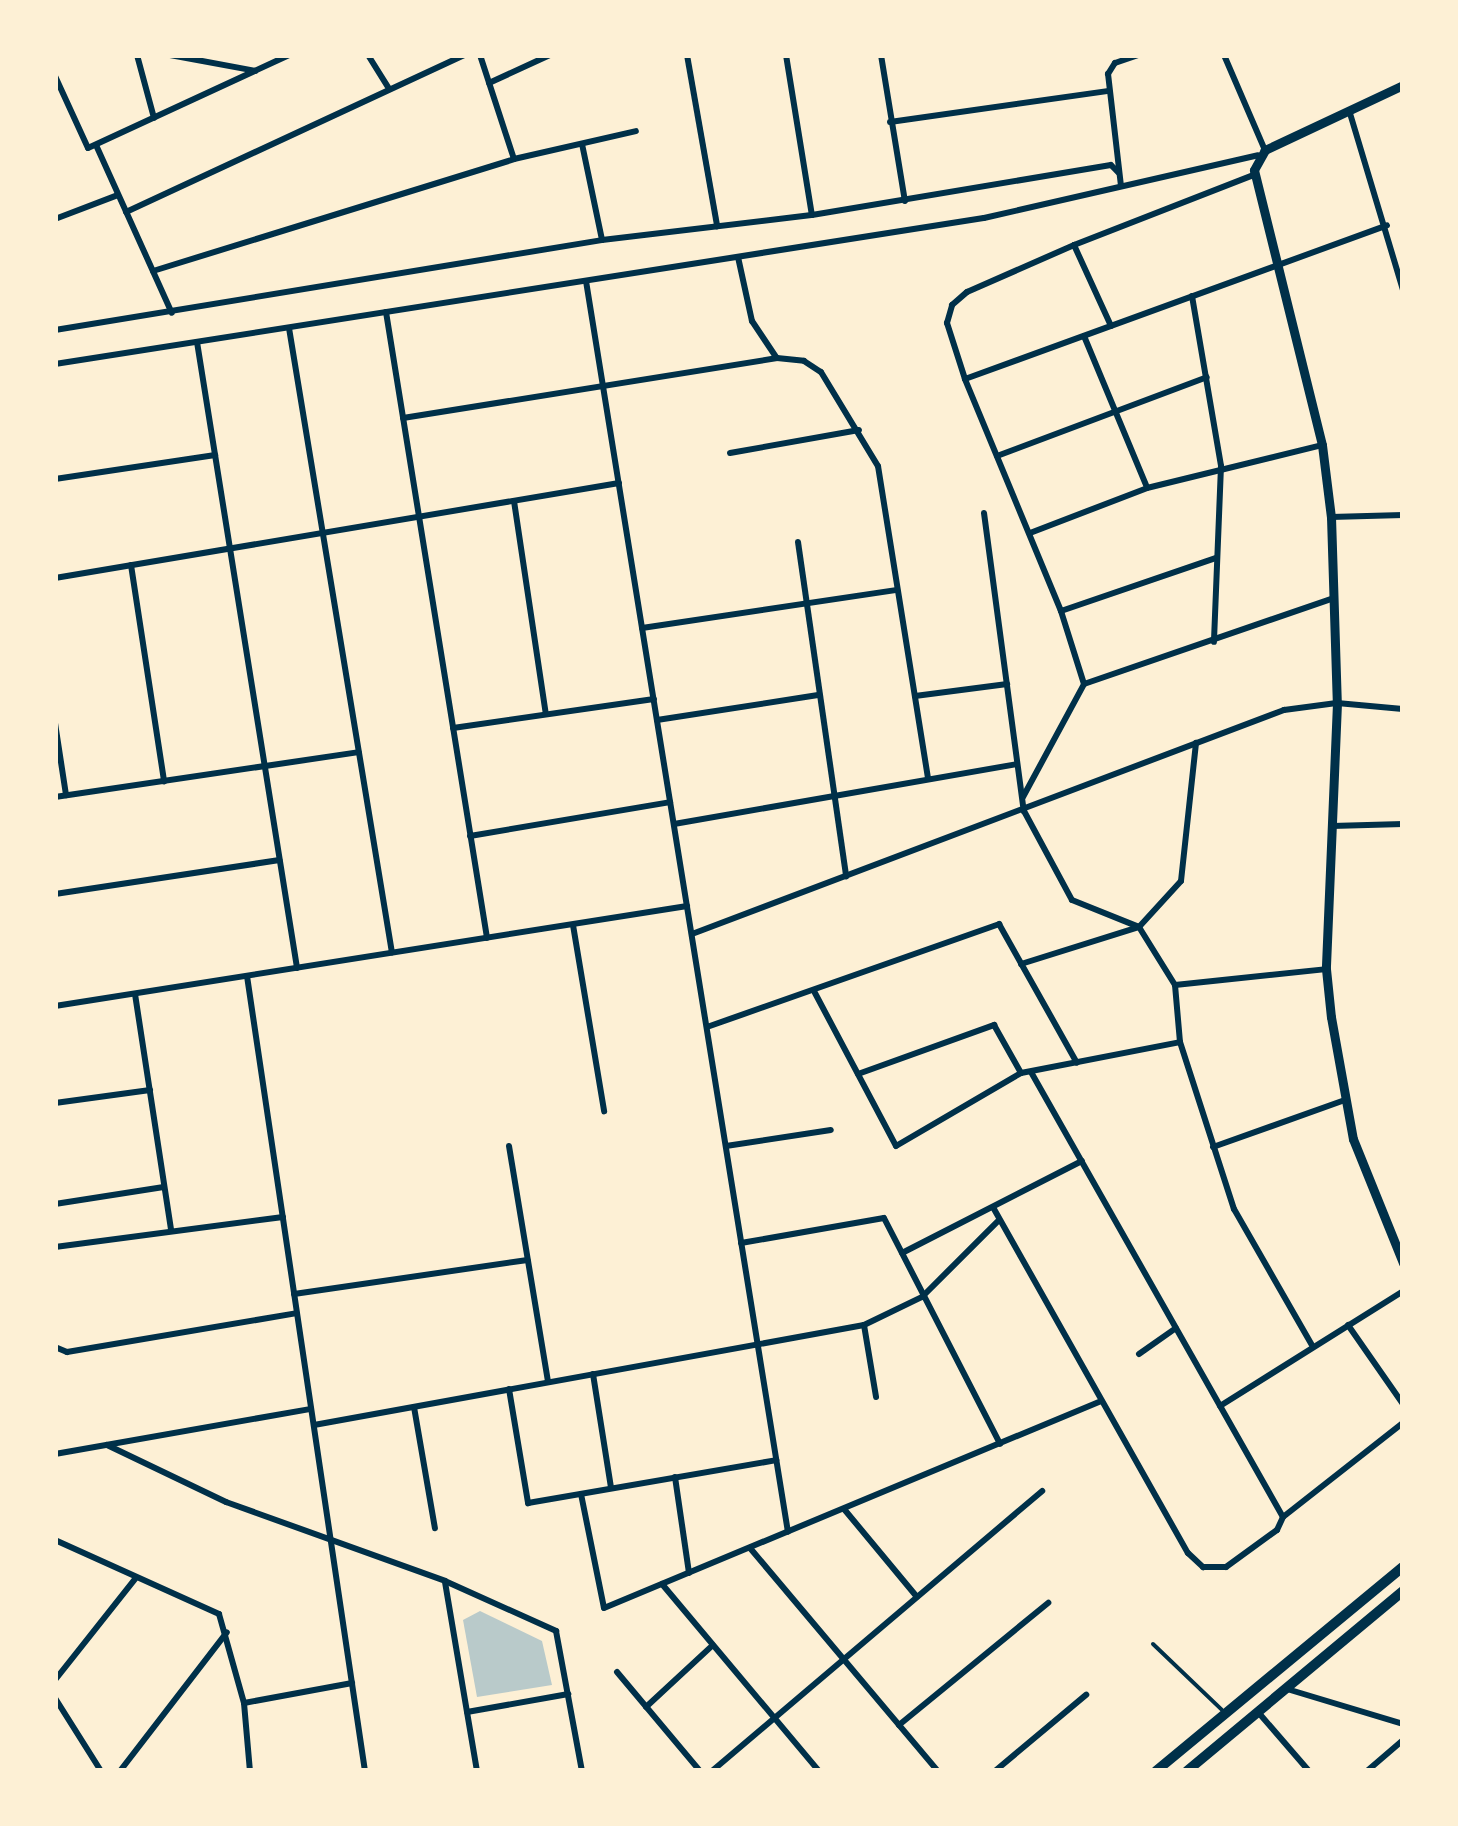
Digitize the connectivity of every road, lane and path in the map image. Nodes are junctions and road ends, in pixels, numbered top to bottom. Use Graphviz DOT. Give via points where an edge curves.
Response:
graph roads {
  1 [pos="136,55"];
  2 [pos="170,55"];
  3 [pos="290,55"];
  4 [pos="368,55"];
  5 [pos="464,55"];
  6 [pos="480,55"];
  7 [pos="550,55"];
  8 [pos="687,55"];
  9 [pos="786,55"];
  10 [pos="881,55"];
  11 [pos="1138,55"];
  12 [pos="1224,55"];
  13 [pos="1128,57"];
  14 [pos="256,71"];
  15 [pos="55,76"];
  16 [pos="489,83"];
  17 [pos="1403,86"];
  18 [pos="389,88"];
  19 [pos="1108,91"];
  20 [pos="65,108"];
  21 [pos="1348,108"];
  22 [pos="55,112"];
  23 [pos="154,118"];
  24 [pos="890,122"];
  25 [pos="636,131"];
  26 [pos="582,144"];
  27 [pos="96,146"];
  28 [pos="1261,153"];
  29 [pos="514,159"];
  30 [pos="1119,173"];
  31 [pos="1254,175"];
  32 [pos="1121,186"];
  33 [pos="118,195"];
  34 [pos="906,200"];
  35 [pos="126,212"];
  36 [pos="812,215"];
  37 [pos="55,219"];
  38 [pos="1387,225"];
  39 [pos="717,226"];
  40 [pos="602,240"];
  41 [pos="1074,245"];
  42 [pos="738,256"];
  43 [pos="1280,267"];
  44 [pos="153,271"];
  45 [pos="586,280"];
  46 [pos="1403,290"];
  47 [pos="1192,296"];
  48 [pos="386,312"];
  49 [pos="172,313"];
  50 [pos="1111,326"];
  51 [pos="289,328"];
  52 [pos="55,330"];
  53 [pos="1084,336"];
  54 [pos="197,342"];
  55 [pos="777,358"];
  56 [pos="55,364"];
  57 [pos="1207,377"];
  58 [pos="965,379"];
  59 [pos="604,389"];
  60 [pos="1115,412"];
  61 [pos="403,418"];
  62 [pos="859,430"];
  63 [pos="1322,444"];
  64 [pos="730,453"];
  65 [pos="215,454"];
  66 [pos="997,456"];
  67 [pos="1221,466"];
  68 [pos="55,479"];
  69 [pos="619,484"];
  70 [pos="1147,488"];
  71 [pos="514,501"];
  72 [pos="984,513"];
  73 [pos="1403,515"];
  74 [pos="419,517"];
  75 [pos="1331,517"];
  76 [pos="323,533"];
  77 [pos="1030,534"];
  78 [pos="798,542"];
  79 [pos="230,548"];
  80 [pos="1216,558"];
  81 [pos="132,565"];
  82 [pos="55,578"];
  83 [pos="897,590"];
  84 [pos="1336,597"];
  85 [pos="804,604"];
  86 [pos="1062,610"];
  87 [pos="642,628"];
  88 [pos="1214,642"];
  89 [pos="1006,684"];
  90 [pos="1084,684"];
  91 [pos="818,695"];
  92 [pos="915,696"];
  93 [pos="654,699"];
  94 [pos="1337,704"];
  95 [pos="1403,708"];
  96 [pos="546,714"];
  97 [pos="657,720"];
  98 [pos="55,723"];
  99 [pos="453,728"];
  100 [pos="1196,743"];
  101 [pos="359,752"];
  102 [pos="1018,764"];
  103 [pos="264,766"];
  104 [pos="928,779"];
  105 [pos="164,781"];
  106 [pos="66,795"];
  107 [pos="834,796"];
  108 [pos="55,797"];
  109 [pos="1023,798"];
  110 [pos="670,802"];
  111 [pos="1024,810"];
  112 [pos="674,824"];
  113 [pos="1403,824"];
  114 [pos="1332,826"];
  115 [pos="470,836"];
  116 [pos="279,860"];
  117 [pos="846,877"];
  118 [pos="55,894"];
  119 [pos="687,906"];
  120 [pos="572,924"];
  121 [pos="1138,927"];
  122 [pos="692,934"];
  123 [pos="487,938"];
  124 [pos="392,953"];
  125 [pos="1021,964"];
  126 [pos="297,968"];
  127 [pos="1326,969"];
  128 [pos="247,976"];
  129 [pos="1174,985"];
  130 [pos="815,993"];
  131 [pos="135,994"];
  132 [pos="55,1006"];
  133 [pos="707,1027"];
  134 [pos="1180,1042"];
  135 [pos="1077,1063"];
  136 [pos="1032,1072"];
  137 [pos="858,1074"];
  138 [pos="1021,1074"];
  139 [pos="150,1090"];
  140 [pos="1345,1100"];
  141 [pos="55,1103"];
  142 [pos="604,1111"];
  143 [pos="831,1130"];
  144 [pos="508,1146"];
  145 [pos="726,1146"];
  146 [pos="1212,1146"];
  147 [pos="1082,1161"];
  148 [pos="164,1187"];
  149 [pos="55,1204"];
  150 [pos="994,1208"];
  151 [pos="283,1217"];
  152 [pos="998,1221"];
  153 [pos="171,1230"];
  154 [pos="742,1243"];
  155 [pos="55,1247"];
  156 [pos="902,1254"];
  157 [pos="528,1260"];
  158 [pos="1402,1260"];
  159 [pos="1403,1291"];
  160 [pos="294,1294"];
  161 [pos="922,1297"];
  162 [pos="297,1314"];
  163 [pos="864,1324"];
  164 [pos="1348,1326"];
  165 [pos="1176,1328"];
  166 [pos="758,1343"];
  167 [pos="55,1347"];
  168 [pos="1313,1348"];
  169 [pos="1138,1354"];
  170 [pos="593,1374"];
  171 [pos="548,1382"];
  172 [pos="509,1389"];
  173 [pos="876,1397"];
  174 [pos="1102,1401"];
  175 [pos="1403,1404"];
  176 [pos="414,1406"];
  177 [pos="1220,1406"];
  178 [pos="311,1409"];
  179 [pos="1403,1423"];
  180 [pos="314,1425"];
  181 [pos="1000,1444"];
  182 [pos="107,1445"];
  183 [pos="55,1454"];
  184 [pos="776,1460"];
  185 [pos="676,1477"];
  186 [pos="612,1488"];
  187 [pos="1042,1490"];
  188 [pos="582,1494"];
  189 [pos="844,1509"];
  190 [pos="1283,1518"];
  191 [pos="434,1528"];
  192 [pos="788,1532"];
  193 [pos="330,1538"];
  194 [pos="55,1540"];
  195 [pos="750,1548"];
  196 [pos="1403,1567"];
  197 [pos="689,1573"];
  198 [pos="135,1579"];
  199 [pos="444,1581"];
  200 [pos="662,1584"];
  201 [pos="1403,1591"];
  202 [pos="917,1597"];
  203 [pos="1048,1602"];
  204 [pos="227,1631"];
  205 [pos="1153,1644"];
  206 [pos="713,1645"];
  207 [pos="844,1659"];
  208 [pos="617,1672"];
  209 [pos="55,1680"];
  210 [pos="352,1683"];
  211 [pos="1286,1689"];
  212 [pos="568,1694"];
  213 [pos="1086,1695"];
  214 [pos="55,1698"];
  215 [pos="244,1703"];
  216 [pos="646,1707"];
  217 [pos="467,1712"];
  218 [pos="1258,1712"];
  219 [pos="1226,1714"];
  220 [pos="774,1718"];
  221 [pos="1403,1724"];
  222 [pos="899,1725"];
  223 [pos="1403,1740"];
  224 [pos="102,1771"];
  225 [pos="120,1771"];
  226 [pos="250,1771"];
  227 [pos="365,1771"];
  228 [pos="477,1771"];
  229 [pos="582,1771"];
  230 [pos="700,1771"];
  231 [pos="712,1771"];
  232 [pos="819,1771"];
  233 [pos="938,1771"];
  234 [pos="995,1771"];
  235 [pos="1156,1771"];
  236 [pos="1187,1771"];
  237 [pos="1310,1771"];
  238 [pos="1367,1771"];
  1 -- 23 [label="street"];
  2 -- 14 [label="street"];
  3 -- 14 [label="street"];
  4 -- 18 [label="street"];
  5 -- 18 [label="street"];
  6 -- 16 [label="street"];
  7 -- 16 [label="street"];
  8 -- 39 [label="street"];
  9 -- 36 [label="street"];
  10 -- 24 [label="street"];
  11 -- 13 [label="street"];
  12 -- 28 [label="street"];
  13 -- 19 [label="street" via="1109,68"];
  14 -- 23 [label="street"];
  15 -- 20 [label="street"];
  16 -- 29 [label="street"];
  17 -- 21 [label="street"];
  18 -- 35 [label="street"];
  19 -- 24 [label="street"];
  19 -- 30 [label="street"];
  20 -- 22 [label="street"];
  20 -- 27 [label="street" via="82,145"];
  21 -- 28 [label="street"];
  21 -- 38 [label="street"];
  23 -- 27 [label="street"];
  24 -- 34 [label="street"];
  25 -- 26 [label="street"];
  26 -- 29 [label="street"];
  26 -- 40 [label="street"];
  27 -- 33 [label="street"];
  28 -- 31 [label="street"];
  28 -- 32 [label="street"];
  29 -- 44 [label="street"];
  30 -- 32 [label="street"];
  30 -- 34 [label="street" via="1111,165"];
  31 -- 41 [label="street"];
  31 -- 43 [label="street"];
  32 -- 42 [label="street" via="984,218"];
  33 -- 35 [label="street"];
  33 -- 37 [label="street"];
  34 -- 36 [label="street"];
  35 -- 44 [label="street"];
  36 -- 39 [label="street"];
  38 -- 43 [label="street"];
  38 -- 46 [label="street"];
  39 -- 40 [label="street"];
  40 -- 49 [label="street"];
  41 -- 50 [label="street"];
  41 -- 58 [label="street" via="967,292 952,305 947,323"];
  42 -- 45 [label="street"];
  42 -- 55 [label="street" via="752,320"];
  43 -- 47 [label="street"];
  43 -- 63 [label="street"];
  44 -- 49 [label="street"];
  45 -- 48 [label="street"];
  45 -- 59 [label="street"];
  47 -- 50 [label="street"];
  47 -- 57 [label="street"];
  48 -- 51 [label="street"];
  48 -- 61 [label="street"];
  49 -- 52 [label="street"];
  50 -- 53 [label="street"];
  51 -- 54 [label="street"];
  51 -- 76 [label="street"];
  53 -- 58 [label="street"];
  53 -- 60 [label="street"];
  54 -- 56 [label="street"];
  54 -- 65 [label="street"];
  55 -- 59 [label="street"];
  55 -- 62 [label="street" via="804,361 821,372"];
  57 -- 60 [label="street"];
  57 -- 67 [label="street"];
  58 -- 66 [label="street"];
  59 -- 61 [label="street"];
  59 -- 69 [label="street"];
  60 -- 66 [label="street"];
  60 -- 70 [label="street"];
  61 -- 74 [label="street"];
  62 -- 64 [label="street"];
  62 -- 83 [label="street" via="878,466"];
  63 -- 67 [label="street"];
  63 -- 75 [label="street"];
  65 -- 68 [label="street"];
  65 -- 79 [label="street"];
  66 -- 77 [label="street"];
  67 -- 70 [label="street"];
  67 -- 80 [label="street"];
  69 -- 71 [label="street"];
  69 -- 87 [label="street"];
  70 -- 77 [label="street"];
  71 -- 74 [label="street"];
  71 -- 96 [label="street"];
  72 -- 89 [label="street"];
  73 -- 75 [label="street"];
  74 -- 76 [label="street"];
  74 -- 99 [label="street"];
  75 -- 84 [label="street"];
  76 -- 79 [label="street"];
  76 -- 101 [label="street"];
  77 -- 86 [label="street"];
  78 -- 85 [label="street"];
  79 -- 81 [label="street"];
  79 -- 103 [label="street"];
  80 -- 86 [label="street"];
  80 -- 88 [label="street"];
  81 -- 82 [label="street"];
  81 -- 105 [label="street"];
  83 -- 85 [label="street"];
  83 -- 92 [label="street"];
  84 -- 88 [label="street"];
  84 -- 94 [label="street"];
  85 -- 87 [label="street"];
  85 -- 91 [label="street"];
  86 -- 90 [label="street"];
  87 -- 93 [label="street"];
  88 -- 90 [label="street"];
  89 -- 92 [label="street"];
  89 -- 102 [label="street"];
  90 -- 109 [label="street"];
  91 -- 97 [label="street"];
  91 -- 107 [label="street"];
  92 -- 104 [label="street"];
  93 -- 96 [label="street"];
  93 -- 97 [label="street"];
  94 -- 95 [label="street"];
  94 -- 100 [label="street" via="1284,710"];
  94 -- 114 [label="street"];
  96 -- 99 [label="street"];
  97 -- 110 [label="street"];
  98 -- 106 [label="street"];
  99 -- 115 [label="street"];
  100 -- 111 [label="street"];
  100 -- 121 [label="street" via="1180,881"];
  101 -- 103 [label="street"];
  101 -- 124 [label="street"];
  102 -- 104 [label="street"];
  102 -- 109 [label="street"];
  103 -- 105 [label="street"];
  103 -- 116 [label="street"];
  104 -- 107 [label="street"];
  105 -- 106 [label="street"];
  106 -- 108 [label="street"];
  107 -- 112 [label="street"];
  107 -- 117 [label="street"];
  109 -- 111 [label="street"];
  110 -- 112 [label="street"];
  110 -- 115 [label="street"];
  111 -- 117 [label="street"];
  111 -- 121 [label="street" via="1072,900"];
  112 -- 119 [label="street"];
  113 -- 114 [label="street"];
  114 -- 127 [label="street"];
  115 -- 123 [label="street"];
  116 -- 118 [label="street"];
  116 -- 126 [label="street"];
  117 -- 122 [label="street"];
  119 -- 120 [label="street"];
  119 -- 122 [label="street"];
  120 -- 123 [label="street"];
  120 -- 142 [label="street"];
  121 -- 125 [label="street"];
  121 -- 129 [label="street"];
  122 -- 133 [label="street"];
  123 -- 124 [label="street"];
  124 -- 126 [label="street"];
  125 -- 130 [label="street" via="998,924"];
  125 -- 135 [label="street"];
  126 -- 128 [label="street"];
  127 -- 129 [label="street"];
  127 -- 140 [label="street"];
  128 -- 131 [label="street"];
  128 -- 151 [label="street"];
  129 -- 134 [label="street"];
  130 -- 133 [label="street"];
  130 -- 137 [label="street"];
  131 -- 132 [label="street"];
  131 -- 139 [label="street"];
  133 -- 145 [label="street"];
  134 -- 135 [label="street"];
  134 -- 146 [label="street"];
  135 -- 136 [label="street"];
  136 -- 138 [label="street"];
  136 -- 147 [label="street"];
  137 -- 138 [label="street" via="994,1025"];
  137 -- 138 [label="street" via="896,1146"];
  139 -- 141 [label="street"];
  139 -- 148 [label="street"];
  140 -- 146 [label="street"];
  140 -- 158 [label="street" via="1353,1139"];
  143 -- 145 [label="street"];
  144 -- 157 [label="street"];
  145 -- 154 [label="street"];
  146 -- 168 [label="street" via="1234,1209"];
  147 -- 150 [label="street"];
  147 -- 165 [label="street"];
  148 -- 149 [label="street"];
  148 -- 153 [label="street"];
  150 -- 152 [label="street"];
  150 -- 156 [label="street"];
  151 -- 153 [label="street"];
  151 -- 160 [label="street"];
  152 -- 161 [label="street"];
  152 -- 174 [label="street"];
  153 -- 155 [label="street"];
  154 -- 156 [label="street" via="884,1218"];
  154 -- 166 [label="street"];
  156 -- 161 [label="street"];
  157 -- 160 [label="street"];
  157 -- 171 [label="street"];
  159 -- 164 [label="street"];
  160 -- 162 [label="street"];
  161 -- 163 [label="street"];
  161 -- 181 [label="street"];
  162 -- 167 [label="street" via="67,1352"];
  162 -- 178 [label="street"];
  163 -- 166 [label="street"];
  163 -- 173 [label="street"];
  164 -- 168 [label="street"];
  164 -- 175 [label="street"];
  165 -- 169 [label="street"];
  165 -- 177 [label="street"];
  166 -- 170 [label="street"];
  166 -- 184 [label="street"];
  168 -- 177 [label="street"];
  170 -- 171 [label="street"];
  170 -- 186 [label="street"];
  171 -- 172 [label="street"];
  172 -- 176 [label="street"];
  172 -- 188 [label="street" via="528,1503"];
  174 -- 181 [label="street"];
  174 -- 190 [label="street" via="1188,1553 1204,1568 1226,1567"];
  176 -- 180 [label="street"];
  176 -- 191 [label="street"];
  177 -- 190 [label="street"];
  178 -- 180 [label="street"];
  178 -- 182 [label="street"];
  179 -- 190 [label="street"];
  180 -- 193 [label="street"];
  181 -- 189 [label="street"];
  182 -- 183 [label="street"];
  182 -- 193 [label="street" via="226,1502"];
  184 -- 185 [label="street"];
  184 -- 192 [label="street"];
  185 -- 186 [label="street"];
  185 -- 197 [label="street"];
  186 -- 188 [label="street"];
  187 -- 202 [label="street"];
  188 -- 200 [label="street" via="604,1608"];
  189 -- 192 [label="street"];
  189 -- 202 [label="street"];
  192 -- 195 [label="street"];
  193 -- 199 [label="street"];
  193 -- 210 [label="street"];
  194 -- 198 [label="street"];
  195 -- 197 [label="street"];
  195 -- 207 [label="street"];
  196 -- 219 [label="main road"];
  197 -- 200 [label="street"];
  198 -- 204 [label="street" via="214,1611"];
  198 -- 209 [label="street"];
  199 -- 212 [label="street" via="556,1632"];
  199 -- 217 [label="street"];
  200 -- 206 [label="street"];
  201 -- 211 [label="main road"];
  202 -- 207 [label="street"];
  203 -- 222 [label="street"];
  204 -- 215 [label="street"];
  204 -- 225 [label="street"];
  205 -- 219 [label="lane"];
  206 -- 216 [label="street"];
  206 -- 220 [label="street"];
  207 -- 220 [label="street"];
  207 -- 222 [label="street"];
  208 -- 216 [label="street"];
  210 -- 215 [label="street"];
  210 -- 227 [label="street"];
  211 -- 218 [label="main road"];
  211 -- 221 [label="street"];
  212 -- 217 [label="street"];
  212 -- 229 [label="street"];
  213 -- 234 [label="street"];
  214 -- 224 [label="street"];
  215 -- 226 [label="street"];
  216 -- 230 [label="street"];
  217 -- 228 [label="street"];
  218 -- 236 [label="main road"];
  218 -- 237 [label="street"];
  219 -- 235 [label="main road"];
  220 -- 231 [label="street"];
  220 -- 232 [label="street"];
  222 -- 233 [label="street"];
  223 -- 238 [label="street"];
}
